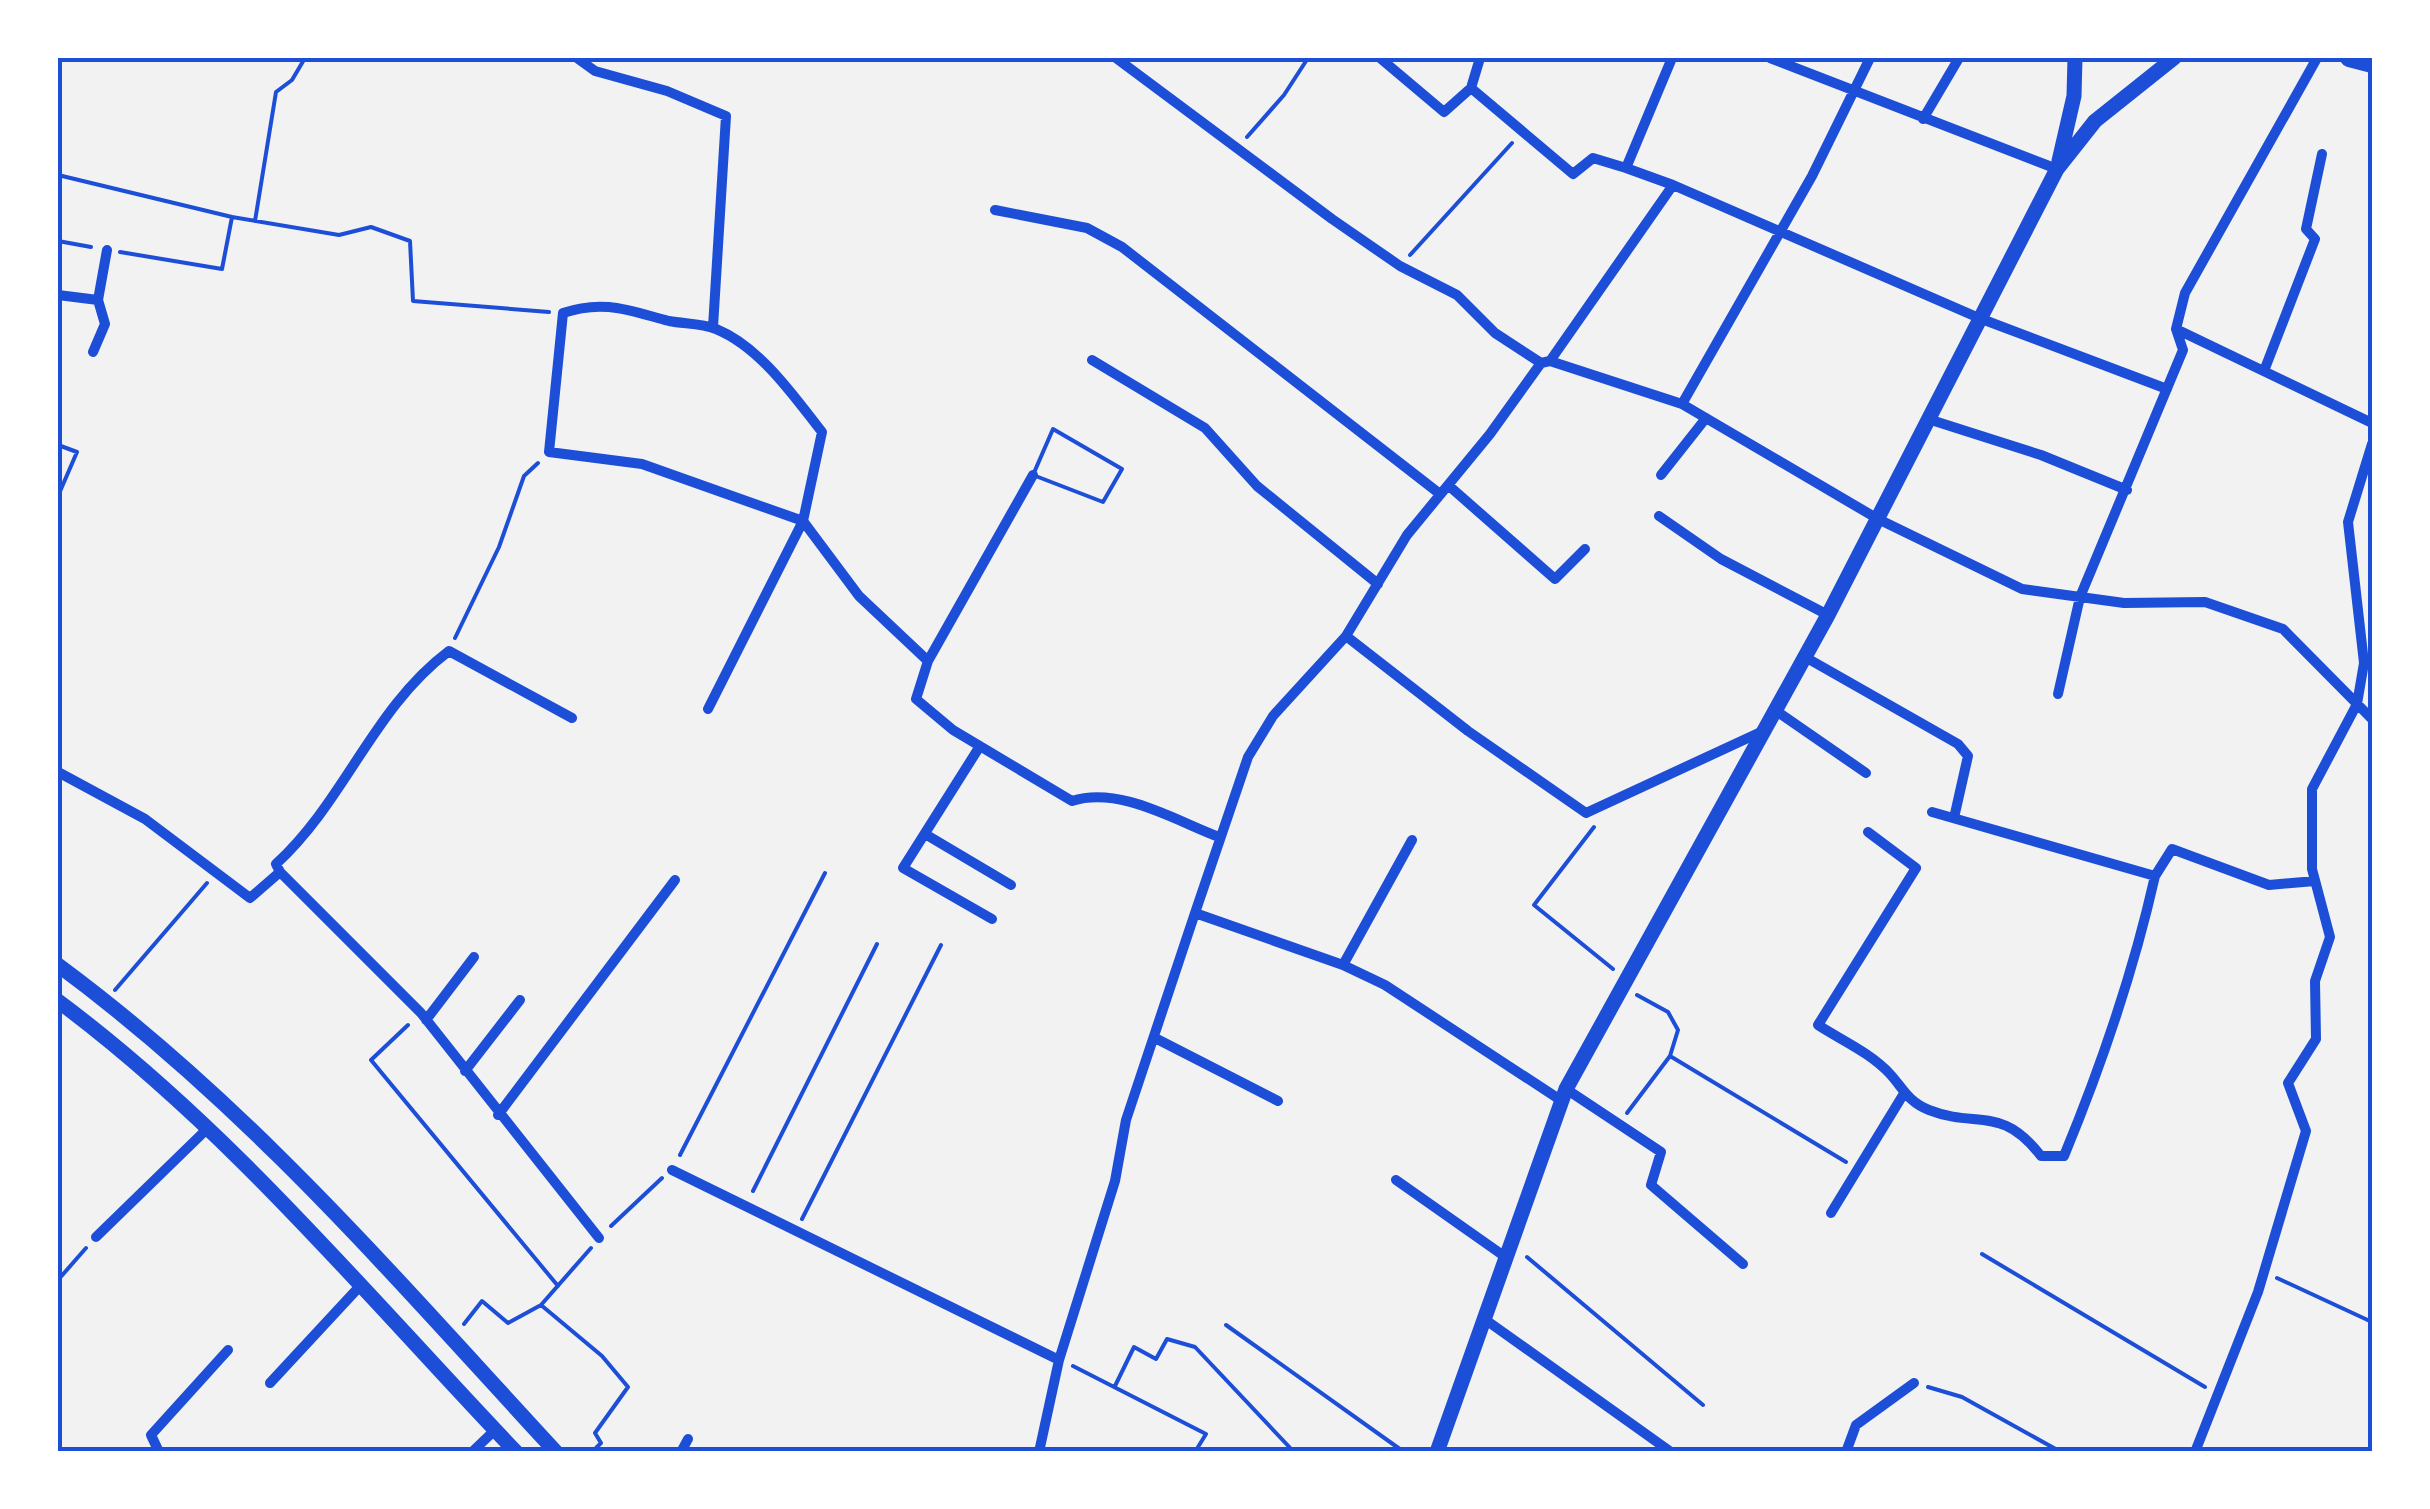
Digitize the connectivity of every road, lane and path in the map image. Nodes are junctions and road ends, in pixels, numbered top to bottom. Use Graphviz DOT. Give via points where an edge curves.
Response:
graph roads {
  1 [pos="305,58"];
  2 [pos="577,58"];
  3 [pos="1116,58"];
  4 [pos="1308,58"];
  5 [pos="1380,58"];
  6 [pos="1480,58"];
  7 [pos="1672,58"];
  8 [pos="1770,58"];
  9 [pos="1870,58"];
  10 [pos="1959,58"];
  11 [pos="2075,58"];
  12 [pos="2174,58"];
  13 [pos="2317,58"];
  14 [pos="2349,58"];
  15 [pos="2372,64"];
  16 [pos="1470,88"];
  17 [pos="1854,92"];
  18 [pos="1924,119"];
  19 [pos="1523,132"];
  20 [pos="1237,148"];
  21 [pos="2322,154"];
  22 [pos="1626,168"];
  23 [pos="2057,170"];
  24 [pos="58,174"];
  25 [pos="1672,185"];
  26 [pos="995,210"];
  27 [pos="232,217"];
  28 [pos="255,220"];
  29 [pos="1778,231"];
  30 [pos="58,241"];
  31 [pos="108,250"];
  32 [pos="1400,266"];
  33 [pos="58,296"];
  34 [pos="98,300"];
  35 [pos="563,314"];
  36 [pos="1979,318"];
  37 [pos="713,327"];
  38 [pos="2176,329"];
  39 [pos="94,352"];
  40 [pos="1092,360"];
  41 [pos="1545,362"];
  42 [pos="2264,371"];
  43 [pos="2167,389"];
  44 [pos="1682,404"];
  45 [pos="1706,418"];
  46 [pos="1928,419"];
  47 [pos="2372,423"];
  48 [pos="58,444"];
  49 [pos="2372,444"];
  50 [pos="549,452"];
  51 [pos="1033,475"];
  52 [pos="1662,475"];
  53 [pos="1444,490"];
  54 [pos="2127,490"];
  55 [pos="58,496"];
  56 [pos="1659,516"];
  57 [pos="1878,519"];
  58 [pos="803,521"];
  59 [pos="1585,550"];
  60 [pos="1378,584"];
  61 [pos="2080,596"];
  62 [pos="1828,615"];
  63 [pos="1346,636"];
  64 [pos="448,651"];
  65 [pos="1805,658"];
  66 [pos="928,661"];
  67 [pos="2058,694"];
  68 [pos="2357,704"];
  69 [pos="708,708"];
  70 [pos="1775,710"];
  71 [pos="572,718"];
  72 [pos="2372,719"];
  73 [pos="1763,731"];
  74 [pos="980,746"];
  75 [pos="58,772"];
  76 [pos="1866,773"];
  77 [pos="1612,802"];
  78 [pos="1932,812"];
  79 [pos="1954,818"];
  80 [pos="1868,832"];
  81 [pos="925,834"];
  82 [pos="1218,837"];
  83 [pos="1412,840"];
  84 [pos="218,870"];
  85 [pos="280,872"];
  86 [pos="825,873"];
  87 [pos="2156,876"];
  88 [pos="674,880"];
  89 [pos="2315,881"];
  90 [pos="1011,885"];
  91 [pos="1195,913"];
  92 [pos="992,919"];
  93 [pos="877,944"];
  94 [pos="941,945"];
  95 [pos="474,957"];
  96 [pos="58,965"];
  97 [pos="1342,965"];
  98 [pos="1622,982"];
  99 [pos="58,1000"];
  100 [pos="520,1000"];
  101 [pos="106,1001"];
  102 [pos="423,1016"];
  103 [pos="1154,1038"];
  104 [pos="1670,1056"];
  105 [pos="465,1071"];
  106 [pos="1903,1094"];
  107 [pos="1564,1095"];
  108 [pos="1278,1102"];
  109 [pos="498,1115"];
  110 [pos="1624,1127"];
  111 [pos="208,1128"];
  112 [pos="1858,1169"];
  113 [pos="672,1170"];
  114 [pos="1396,1180"];
  115 [pos="746,1204"];
  116 [pos="1831,1213"];
  117 [pos="797,1228"];
  118 [pos="96,1237"];
  119 [pos="600,1238"];
  120 [pos="1506,1249"];
  121 [pos="1982,1254"];
  122 [pos="1743,1264"];
  123 [pos="2264,1272"];
  124 [pos="58,1280"];
  125 [pos="360,1286"];
  126 [pos="558,1286"];
  127 [pos="541,1305"];
  128 [pos="1482,1318"];
  129 [pos="2372,1322"];
  130 [pos="1226,1325"];
  131 [pos="452,1339"];
  132 [pos="228,1350"];
  133 [pos="1060,1360"];
  134 [pos="270,1382"];
  135 [pos="1914,1383"];
  136 [pos="1115,1386"];
  137 [pos="2220,1396"];
  138 [pos="1703,1405"];
  139 [pos="495,1430"];
  140 [pos="688,1440"];
  141 [pos="159,1452"];
  142 [pos="472,1452"];
  143 [pos="516,1452"];
  144 [pos="556,1452"];
  145 [pos="592,1452"];
  146 [pos="680,1452"];
  147 [pos="1039,1452"];
  148 [pos="1195,1452"];
  149 [pos="1294,1452"];
  150 [pos="1404,1452"];
  151 [pos="1437,1452"];
  152 [pos="1671,1452"];
  153 [pos="1846,1452"];
  154 [pos="2060,1452"];
  155 [pos="2195,1452"];
  1 -- 28 [label="path" via="276,92"];
  2 -- 37 [label="street" via="726,116"];
  3 -- 20 [label="street"];
  4 -- 20 [label="path"];
  5 -- 16 [label="street" via="1444,112"];
  6 -- 16 [label="street"];
  7 -- 22 [label="street"];
  8 -- 17 [label="street"];
  9 -- 17 [label="street"];
  10 -- 18 [label="street"];
  11 -- 23 [label="main road" via="2074,96"];
  12 -- 23 [label="main road" via="2095,121"];
  13 -- 38 [label="street" via="2186,293"];
  14 -- 15 [label="main road"];
  16 -- 19 [label="street"];
  17 -- 18 [label="street"];
  17 -- 29 [label="street"];
  18 -- 23 [label="street"];
  19 -- 22 [label="street" via="1573,174 1592,158"];
  19 -- 32 [label="path"];
  20 -- 32 [label="street"];
  21 -- 42 [label="street" via="2306,229 2315,238"];
  22 -- 25 [label="street"];
  23 -- 36 [label="main road"];
  24 -- 27 [label="path"];
  25 -- 29 [label="street"];
  25 -- 41 [label="street"];
  26 -- 53 [label="street" via="1087,228 1122,247"];
  27 -- 28 [label="path"];
  27 -- 31 [label="path" via="222,269"];
  28 -- 35 [label="path" via="339,235 371,226 410,241 413,301"];
  29 -- 36 [label="street"];
  29 -- 44 [label="street"];
  30 -- 31 [label="path"];
  31 -- 34 [label="street"];
  32 -- 41 [label="street" via="1457,295 1495,333"];
  33 -- 34 [label="street"];
  34 -- 39 [label="street" via="105,324"];
  35 -- 37 [label="street" via="590,304"];
  35 -- 50 [label="street"];
  36 -- 43 [label="street"];
  36 -- 46 [label="main road"];
  37 -- 58 [label="street" via="775,374 822,432"];
  38 -- 42 [label="street"];
  38 -- 43 [label="street" via="2183,350"];
  40 -- 60 [label="street" via="1205,428 1257,486"];
  41 -- 44 [label="street"];
  41 -- 53 [label="street"];
  42 -- 47 [label="street"];
  43 -- 54 [label="street"];
  44 -- 45 [label="street"];
  45 -- 52 [label="street"];
  45 -- 57 [label="street"];
  46 -- 54 [label="street"];
  46 -- 57 [label="main road"];
  48 -- 55 [label="path" via="77,452"];
  49 -- 68 [label="street" via="2348,522 2364,663"];
  50 -- 58 [label="street" via="642,464"];
  50 -- 64 [label="path" via="524,476 499,547"];
  51 -- 51 [label="path" via="1103,502 1122,469 1053,430"];
  51 -- 66 [label="street"];
  53 -- 59 [label="street" via="1555,579"];
  53 -- 60 [label="street"];
  54 -- 61 [label="street"];
  56 -- 62 [label="street" via="1721,559"];
  57 -- 61 [label="street" via="2022,589"];
  57 -- 62 [label="main road"];
  58 -- 66 [label="street" via="859,596"];
  58 -- 69 [label="street"];
  60 -- 63 [label="street"];
  61 -- 67 [label="street"];
  61 -- 68 [label="street" via="2205,602 2238,610 2283,629"];
  62 -- 65 [label="main road"];
  63 -- 77 [label="street" via="1586,813"];
  63 -- 82 [label="street" via="1273,716 1248,757"];
  64 -- 71 [label="street"];
  64 -- 85 [label="street" via="381,720 327,809 276,864"];
  65 -- 70 [label="main road"];
  65 -- 79 [label="street" via="1958,744 1968,756"];
  66 -- 74 [label="street" via="916,699"];
  68 -- 72 [label="street"];
  68 -- 89 [label="street" via="2312,789"];
  70 -- 73 [label="main road"];
  70 -- 76 [label="street"];
  73 -- 77 [label="street"];
  73 -- 98 [label="main road"];
  74 -- 81 [label="street"];
  74 -- 82 [label="street" via="1072,801 1094,794 1132,803"];
  75 -- 84 [label="street" via="145,819"];
  77 -- 98 [label="path" via="1534,905"];
  78 -- 79 [label="street"];
  79 -- 87 [label="street"];
  80 -- 106 [label="street" via="1916,868 1818,1025 1890,1074"];
  81 -- 90 [label="street"];
  81 -- 92 [label="street" via="903,868"];
  82 -- 91 [label="street"];
  83 -- 97 [label="street"];
  84 -- 85 [label="street" via="250,898"];
  84 -- 101 [label="path"];
  85 -- 102 [label="street"];
  86 -- 113 [label="path"];
  87 -- 89 [label="street" via="2172,848 2269,885"];
  87 -- 106 [label="street" via="2134,971 2064,1156 2041,1156 2008,1124 1930,1111"];
  88 -- 109 [label="street"];
  89 -- 123 [label="street" via="2330,938 2315,981 2316,1039 2288,1083 2306,1132"];
  91 -- 97 [label="street"];
  91 -- 103 [label="street"];
  93 -- 115 [label="path"];
  94 -- 117 [label="path"];
  95 -- 102 [label="street"];
  96 -- 101 [label="main road"];
  97 -- 107 [label="street"];
  98 -- 104 [label="path" via="1668,1012 1678,1030"];
  98 -- 107 [label="main road"];
  99 -- 111 [label="main road"];
  100 -- 105 [label="street"];
  101 -- 131 [label="main road" via="286,1159"];
  102 -- 105 [label="street"];
  102 -- 126 [label="path" via="370,1060"];
  103 -- 108 [label="street"];
  103 -- 133 [label="street"];
  104 -- 110 [label="path" via="1628,1107"];
  104 -- 112 [label="path"];
  105 -- 109 [label="street"];
  106 -- 112 [label="street"];
  107 -- 110 [label="street"];
  107 -- 120 [label="main road"];
  109 -- 119 [label="street"];
  110 -- 122 [label="street" via="1662,1152 1651,1185"];
  111 -- 118 [label="street"];
  111 -- 125 [label="main road"];
  112 -- 116 [label="street"];
  113 -- 115 [label="street"];
  113 -- 119 [label="path"];
  114 -- 120 [label="street"];
  115 -- 117 [label="street"];
  117 -- 133 [label="street"];
  118 -- 124 [label="path"];
  119 -- 126 [label="path"];
  120 -- 128 [label="main road"];
  120 -- 138 [label="path"];
  121 -- 137 [label="path"];
  123 -- 129 [label="path"];
  123 -- 137 [label="street"];
  125 -- 134 [label="street"];
  125 -- 139 [label="main road"];
  126 -- 127 [label="path"];
  127 -- 131 [label="path" via="508,1323 482,1302"];
  127 -- 145 [label="path" via="628,1387 595,1432 600,1443"];
  128 -- 151 [label="main road"];
  128 -- 152 [label="street"];
  130 -- 150 [label="path"];
  131 -- 144 [label="main road"];
  132 -- 141 [label="street" via="152,1436"];
  133 -- 136 [label="path"];
  133 -- 147 [label="street"];
  135 -- 153 [label="street" via="1856,1425"];
  135 -- 154 [label="path" via="1962,1397"];
  136 -- 148 [label="path" via="1206,1434"];
  136 -- 149 [label="path" via="1134,1347 1156,1359 1167,1340 1195,1348"];
  137 -- 155 [label="street"];
  139 -- 142 [label="street"];
  139 -- 143 [label="main road"];
  140 -- 146 [label="street"];
}
